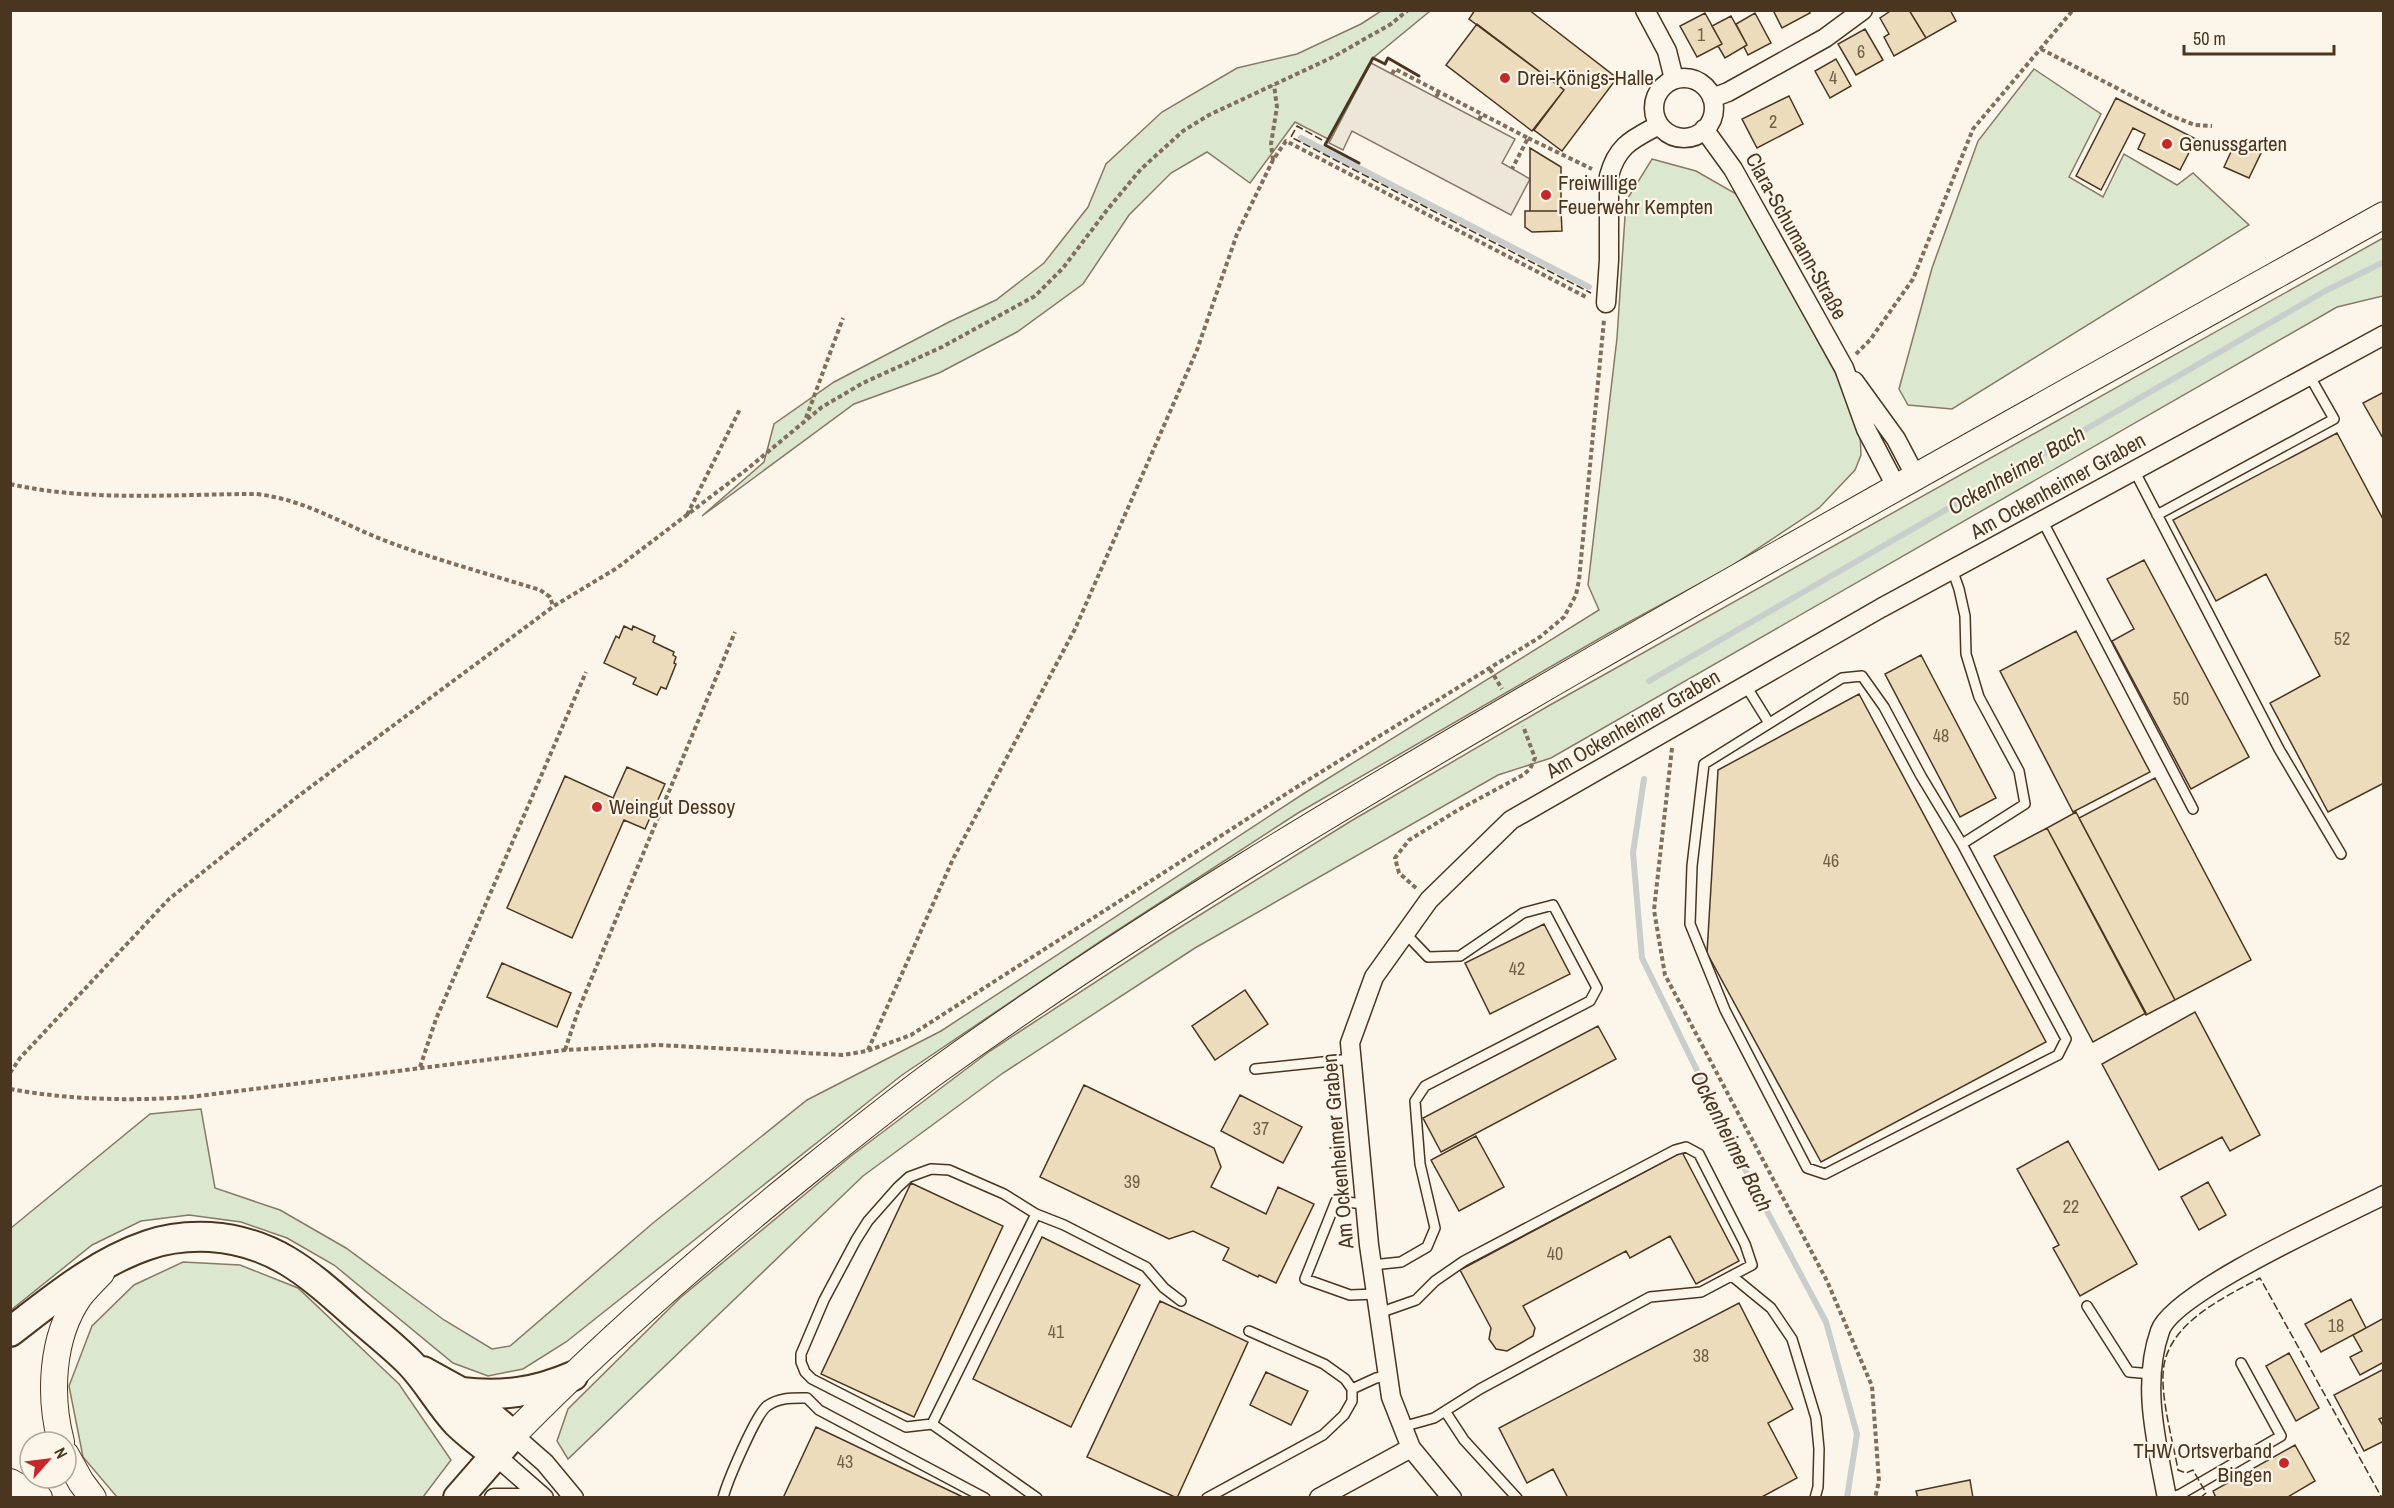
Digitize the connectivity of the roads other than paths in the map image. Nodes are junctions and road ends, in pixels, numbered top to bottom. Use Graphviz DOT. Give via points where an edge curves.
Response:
graph roads {
  1 [pos="1645,10"];
  2 [pos="1863,10"];
  3 [pos="1674,79"];
  4 [pos="1712,98"];
  5 [pos="1659,125"];
  6 [pos="1704,129"];
  7 [pos="2384,215"];
  8 [pos="1605,305"];
  9 [pos="2384,335"];
  10 [pos="2309,375"];
  11 [pos="2134,471"];
  12 [pos="1906,483"];
  13 [pos="2157,515"];
  14 [pos="2042,520"];
  15 [pos="1952,569"];
  16 [pos="1746,686"];
  17 [pos="1769,723"];
  18 [pos="2193,808"];
  19 [pos="1962,844"];
  20 [pos="2341,854"];
  21 [pos="1405,933"];
  22 [pos="1352,1059"];
  23 [pos="1255,1069"];
  24 [pos="2384,1195"];
  25 [pos="1365,1204"];
  26 [pos="1036,1214"];
  27 [pos="110,1263"];
  28 [pos="1372,1265"];
  29 [pos="1731,1276"];
  30 [pos="1376,1294"];
  31 [pos="1181,1301"];
  32 [pos="2087,1306"];
  33 [pos="1379,1313"];
  34 [pos="1250,1331"];
  35 [pos="10,1332"];
  36 [pos="2241,1363"];
  37 [pos="411,1364"];
  38 [pos="2152,1374"];
  39 [pos="573,1376"];
  40 [pos="1388,1376"];
  41 [pos="1352,1389"];
  42 [pos="461,1392"];
  43 [pos="1445,1411"];
  44 [pos="932,1424"];
  45 [pos="1402,1427"];
  46 [pos="58,1430"];
  47 [pos="504,1445"];
  48 [pos="1411,1448"];
  49 [pos="78,1477"];
  50 [pos="10,1482"];
  51 [pos="39,1497"];
  52 [pos="93,1497"];
  53 [pos="458,1497"];
  54 [pos="494,1497"];
  55 [pos="522,1497"];
  56 [pos="544,1497"];
  57 [pos="574,1497"];
  58 [pos="723,1497"];
  59 [pos="985,1497"];
  60 [pos="1037,1497"];
  61 [pos="1207,1497"];
  62 [pos="1319,1497"];
  63 [pos="1452,1497"];
  64 [pos="1517,1497"];
  65 [pos="1815,1497"];
  66 [pos="2169,1497"];
  1 -- 3 [label="street" via="1667,51"];
  2 -- 4 [label="street" via="1825,38"];
  3 -- 4 [label="street" via="1697,80"];
  3 -- 5 [label="street" via="1655,98"];
  4 -- 6 [label="street" via="1713,115"];
  5 -- 6 [label="street" via="1681,137"];
  5 -- 8 [label="street" via="1622,148 1612,164"];
  6 -- 12 [label="street, Clara-Schumann-Straße" via="1733,169 1844,368 1866,429"];
  7 -- 12 [label="main road"];
  9 -- 10 [label="street, Am Ockenheimer Graben"];
  10 -- 11 [label="street, Am Ockenheimer Graben"];
  10 -- 13 [label="lane" via="2334,419"];
  11 -- 13 [label="lane"];
  11 -- 14 [label="street, Am Ockenheimer Graben"];
  12 -- 39 [label="main road" via="1392,776 1200,893 1079,973 929,1077 841,1144 706,1255"];
  13 -- 20 [label="lane" via="2279,749"];
  14 -- 15 [label="street, Am Ockenheimer Graben"];
  14 -- 18 [label="lane"];
  15 -- 16 [label="street, Am Ockenheimer Graben"];
  15 -- 19 [label="lane" via="1965,616 1966,654 1979,696 2019,771 2025,804"];
  16 -- 17 [label="lane"];
  16 -- 21 [label="street, Am Ockenheimer Graben" via="1510,820 1429,900"];
  17 -- 19 [label="lane" via="1842,678 1862,676 1884,707"];
  17 -- 19 [label="lane" via="1704,764 1692,866 1690,924 1725,1010 1807,1168 1826,1174 2058,1055 2066,1040"];
  21 -- 22 [label="street, Am Ockenheimer Graben" via="1374,977 1350,1043"];
  21 -- 28 [label="lane" via="1428,957 1460,956 1523,913 1553,905 1597,988 1590,1000 1425,1086 1415,1101 1420,1164 1435,1228 1427,1247 1401,1262"];
  22 -- 23 [label="lane"];
  22 -- 25 [label="street, Am Ockenheimer Graben"];
  24 -- 38 [label="street" via="2229,1274 2188,1300 2161,1329"];
  25 -- 28 [label="street, Am Ockenheimer Graben"];
  25 -- 30 [label="lane" via="1336,1202 1305,1279 1350,1295"];
  26 -- 31 [label="lane" via="1146,1267"];
  26 -- 44 [label="lane"];
  26 -- 44 [label="lane" via="1004,1194 949,1170 921,1171 898,1187 868,1221 824,1300 801,1354 805,1372 828,1389 906,1427"];
  27 -- 35 [label="main road" via="67,1289"];
  27 -- 37 [label="main road" via="170,1239 224,1238 252,1243 304,1271"];
  27 -- 46 [label="main road" via="78,1298 65,1327 53,1386"];
  28 -- 30 [label="street, Am Ockenheimer Graben"];
  29 -- 33 [label="lane" via="1752,1265 1745,1244 1699,1154 1686,1147 1464,1261 1434,1281 1416,1300"];
  29 -- 43 [label="lane" via="1701,1292 1650,1297"];
  29 -- 65 [label="lane" via="1771,1308 1792,1339 1816,1418"];
  30 -- 33 [label="street, Am Ockenheimer Graben"];
  32 -- 38 [label="lane" via="2128,1372"];
  33 -- 40 [label="street, Am Ockenheimer Graben"];
  34 -- 41 [label="lane" via="1324,1364"];
  36 -- 66 [label="lane" via="2280,1436 2181,1494"];
  37 -- 42 [label="main road"];
  37 -- 47 [label="main road" via="457,1423"];
  38 -- 66 [label="street" via="2153,1424"];
  39 -- 42 [label="main road" via="507,1395"];
  39 -- 47 [label="main road"];
  40 -- 41 [label="lane"];
  40 -- 45 [label="street, Am Ockenheimer Graben"];
  41 -- 61 [label="lane" via="1352,1401 1344,1415 1323,1435"];
  42 -- 47 [label="main road"];
  43 -- 45 [label="lane"];
  43 -- 64 [label="lane" via="1464,1440"];
  44 -- 60 [label="lane"];
  45 -- 48 [label="street, Am Ockenheimer Graben"];
  47 -- 53 [label="main road"];
  47 -- 56 [label="street"];
  47 -- 57 [label="street" via="545,1463"];
  48 -- 62 [label="street"];
  48 -- 63 [label="street, Am Ockenheimer Graben"];
  49 -- 52 [label="main road"];
  50 -- 51 [label="main road"];
  54 -- 55 [label="street"];
  58 -- 59 [label="lane" via="765,1407 783,1398 807,1398 819,1410"];
}
